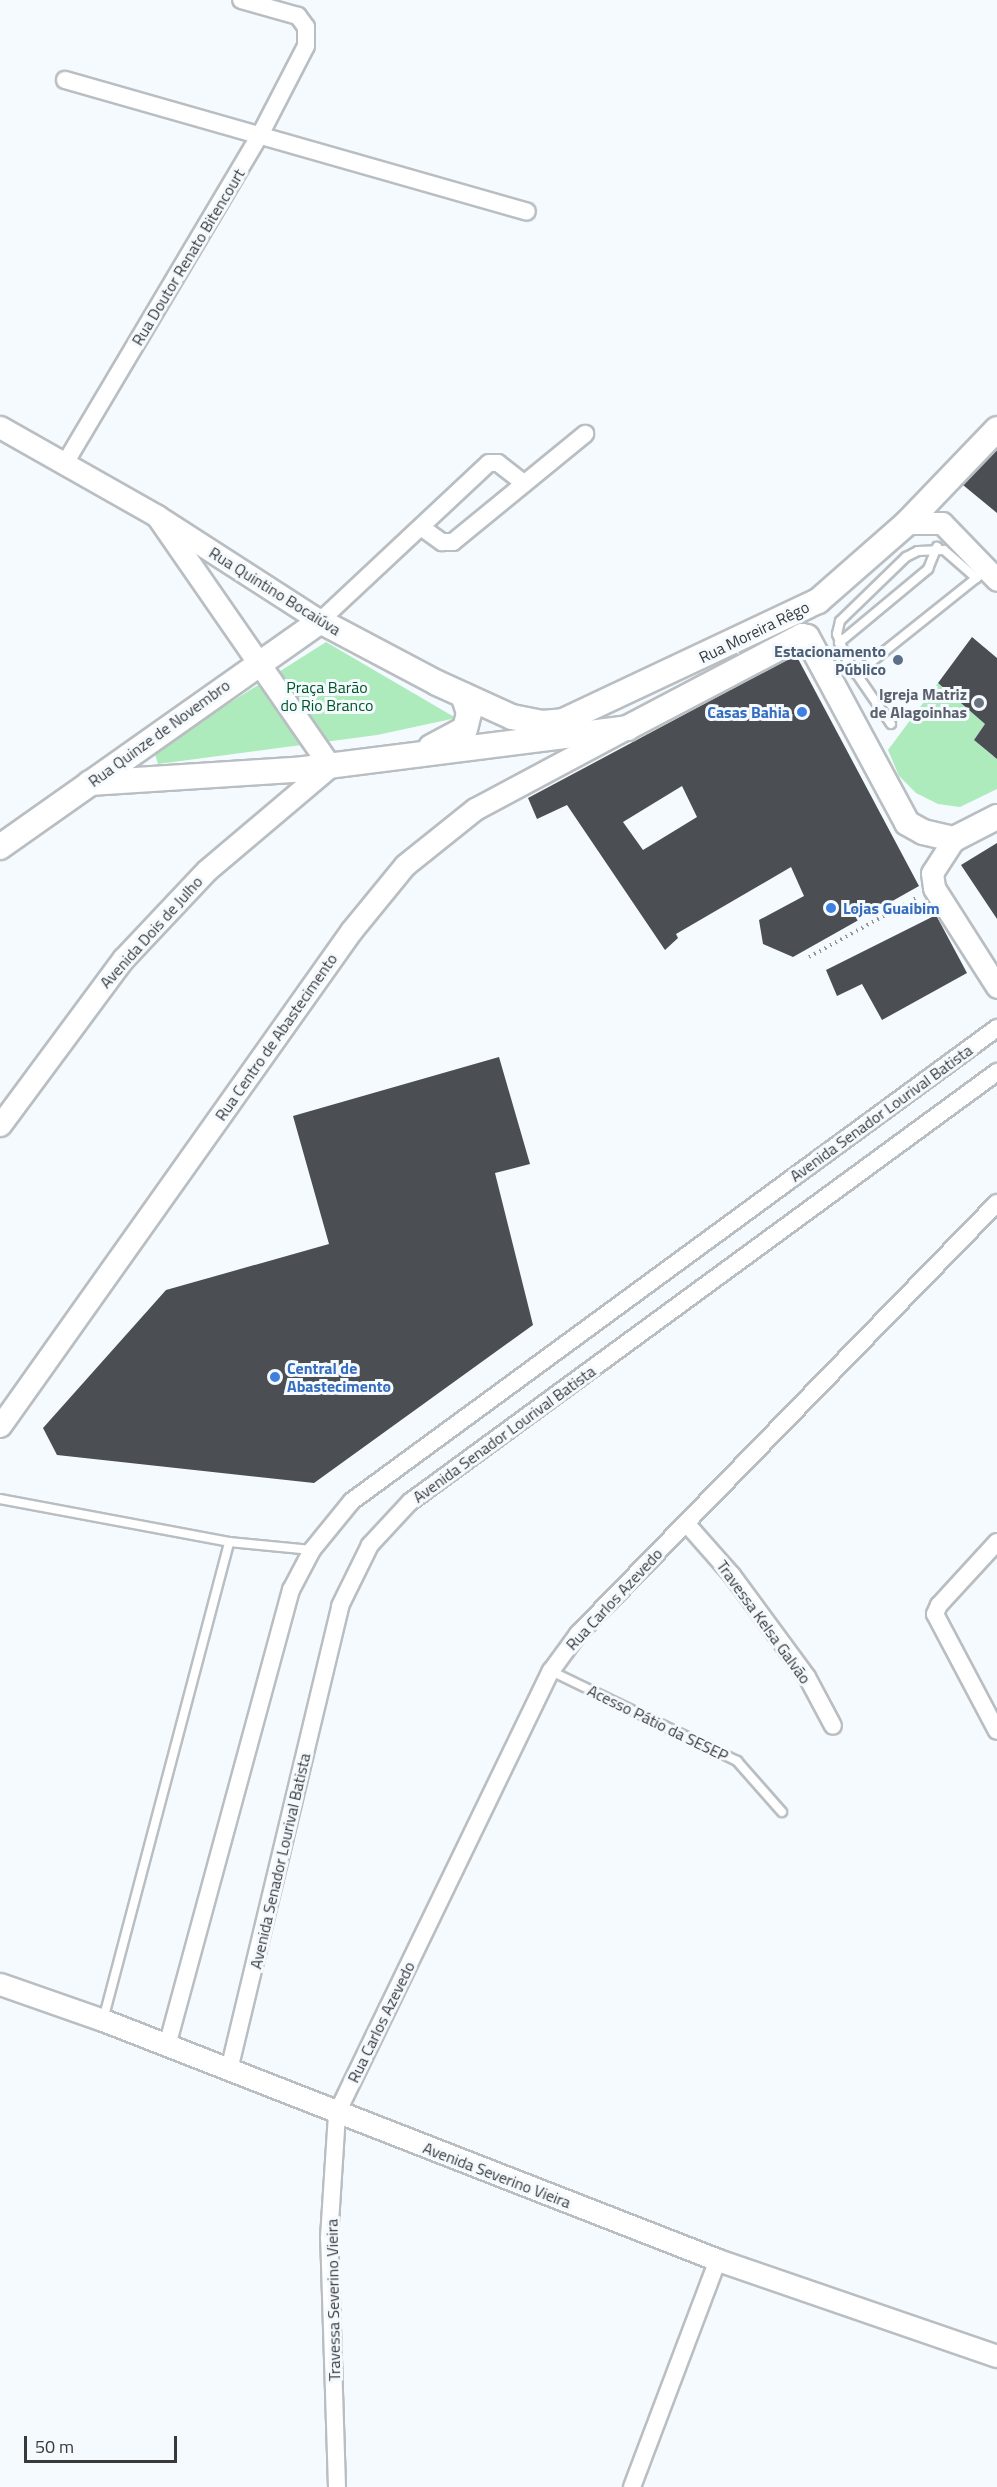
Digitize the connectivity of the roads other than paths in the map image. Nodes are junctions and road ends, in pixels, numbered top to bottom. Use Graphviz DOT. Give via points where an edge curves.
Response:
graph roads {
  1 [pos="242,0"];
  2 [pos="65,80"];
  3 [pos="258,137"];
  4 [pos="527,212"];
  5 [pos="0,427"];
  6 [pos="997,429"];
  7 [pos="585,434"];
  8 [pos="64,465"];
  9 [pos="524,483"];
  10 [pos="157,516"];
  11 [pos="907,523"];
  12 [pos="422,527"];
  13 [pos="937,547"];
  14 [pos="987,575"];
  15 [pos="818,601"];
  16 [pos="320,621"];
  17 [pos="807,638"];
  18 [pos="839,643"];
  19 [pos="261,660"];
  20 [pos="856,674"];
  21 [pos="463,695"];
  22 [pos="891,724"];
  23 [pos="627,728"];
  24 [pos="564,729"];
  25 [pos="412,756"];
  26 [pos="330,766"];
  27 [pos="90,783"];
  28 [pos="997,818"];
  29 [pos="954,840"];
  30 [pos="0,847"];
  31 [pos="997,987"];
  32 [pos="997,1028"];
  33 [pos="997,1072"];
  34 [pos="0,1125"];
  35 [pos="997,1203"];
  36 [pos="0,1426"];
  37 [pos="0,1499"];
  38 [pos="686,1523"];
  39 [pos="229,1542"];
  40 [pos="997,1542"];
  41 [pos="312,1550"];
  42 [pos="551,1671"];
  43 [pos="833,1726"];
  44 [pos="997,1731"];
  45 [pos="782,1812"];
  46 [pos="0,1984"];
  47 [pos="103,2020"];
  48 [pos="167,2046"];
  49 [pos="229,2070"];
  50 [pos="337,2113"];
  51 [pos="718,2260"];
  52 [pos="997,2356"];
  53 [pos="337,2487"];
  54 [pos="632,2487"];
  1 -- 3 [label="street, Rua Doutor Renato Bitencourt" via="298,16 306,27 306,46"];
  2 -- 3 [label="street"];
  3 -- 4 [label="street"];
  3 -- 8 [label="street, Rua Doutor Renato Bitencourt"];
  5 -- 8 [label="street, Rua Quintino Bocaiúva"];
  6 -- 11 [label="main road, Rua Moreira Rêgo"];
  7 -- 9 [label="street"];
  8 -- 10 [label="street, Rua Quintino Bocaiúva"];
  9 -- 12 [label="street" via="453,542 442,542"];
  9 -- 12 [label="street" via="498,463 489,463"];
  10 -- 16 [label="street, Rua Quintino Bocaiúva"];
  10 -- 19 [label="street"];
  11 -- 14 [label="street" via="942,523"];
  11 -- 15 [label="main road, Rua Moreira Rêgo"];
  12 -- 16 [label="street"];
  13 -- 14 [label="lane"];
  13 -- 18 [label="lane" via="928,569"];
  13 -- 18 [label="lane" via="906,557 840,621"];
  14 -- 20 [label="lane"];
  15 -- 17 [label="main road"];
  15 -- 24 [label="main road, Rua Moreira Rêgo"];
  16 -- 19 [label="main road, Rua Quinze de Novembro"];
  16 -- 21 [label="main road, Rua Quintino Bocaiúva"];
  17 -- 23 [label="main road, Rua Moreira Rêgo" via="801,636"];
  17 -- 29 [label="main road" via="901,814 913,828"];
  18 -- 20 [label="lane"];
  19 -- 26 [label="street"];
  19 -- 27 [label="main road, Rua Quinze de Novembro"];
  20 -- 22 [label="lane"];
  21 -- 24 [label="main road, Rua Quintino Bocaiúva" via="529,722"];
  21 -- 25 [label="main road" via="469,713 465,729"];
  23 -- 24 [label="main road, Rua Moreira Rêgo"];
  23 -- 36 [label="street, Rua Centro de Abastecimento" via="475,809 405,865 351,931"];
  24 -- 25 [label="main road"];
  25 -- 26 [label="main road"];
  26 -- 27 [label="main road"];
  26 -- 34 [label="street, Avenida Dois de Julho" via="207,870 123,959"];
  27 -- 30 [label="main road, Rua Quinze de Novembro"];
  28 -- 29 [label="main road"];
  29 -- 31 [label="street" via="932,873 934,888"];
  32 -- 41 [label="street, Avenida Senador Lourival Batista" via="352,1501"];
  33 -- 49 [label="street, Avenida Senador Lourival Batista" via="410,1502 370,1545 340,1606"];
  35 -- 38 [label="street, Rua Carlos Azevedo"];
  37 -- 39 [label="lane"];
  38 -- 42 [label="street, Rua Carlos Azevedo" via="578,1634"];
  38 -- 43 [label="street, Travessa Kelsa Galvão" via="732,1575 807,1677"];
  39 -- 41 [label="lane"];
  39 -- 47 [label="lane"];
  40 -- 44 [label="street" via="935,1614"];
  41 -- 48 [label="street, Avenida Senador Lourival Batista" via="291,1590"];
  42 -- 45 [label="lane, Acesso Pátio da SESEP" via="737,1761"];
  42 -- 50 [label="street, Rua Carlos Azevedo"];
  46 -- 47 [label="street, Avenida Severino Vieira"];
  47 -- 48 [label="street, Avenida Severino Vieira"];
  48 -- 49 [label="street, Avenida Severino Vieira"];
  49 -- 50 [label="street, Avenida Severino Vieira"];
  50 -- 51 [label="street, Avenida Severino Vieira"];
  50 -- 53 [label="street, Travessa Severino Vieira" via="329,2238"];
  51 -- 52 [label="street, Avenida Severino Vieira"];
  51 -- 54 [label="street"];
}
